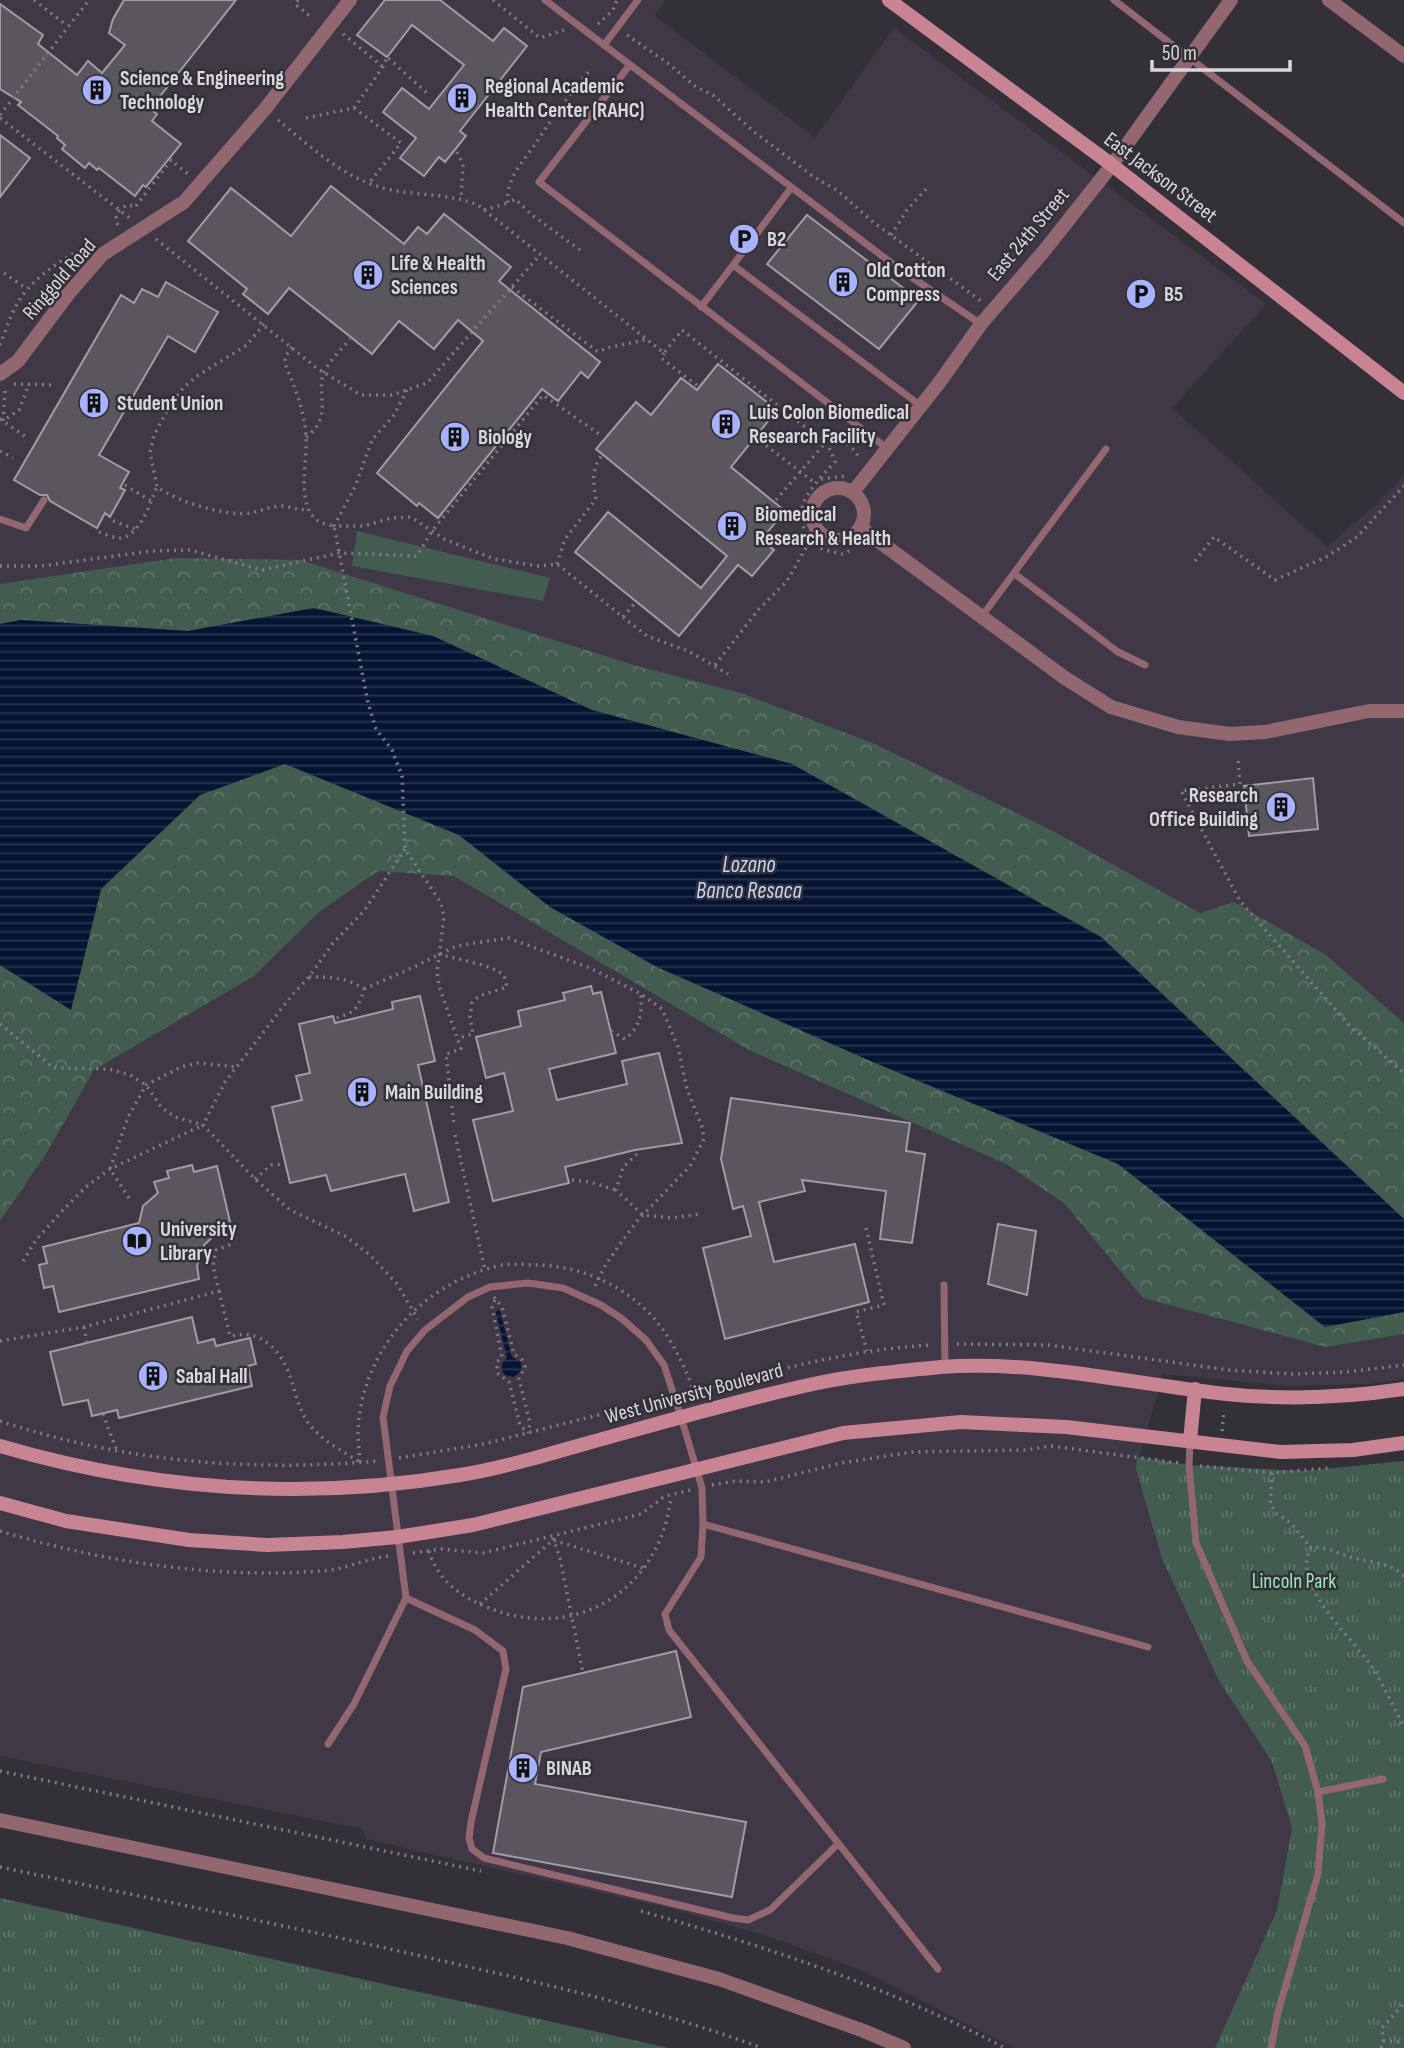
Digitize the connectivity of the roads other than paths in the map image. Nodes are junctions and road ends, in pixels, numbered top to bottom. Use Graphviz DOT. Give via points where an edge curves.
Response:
graph roads {
  1 [pos="350,0"];
  2 [pos="545,0"];
  3 [pos="638,0"];
  4 [pos="889,0"];
  5 [pos="1114,0"];
  6 [pos="1231,0"];
  7 [pos="1329,0"];
  8 [pos="604,45"];
  9 [pos="1404,56"];
  10 [pos="1190,57"];
  11 [pos="629,66"];
  12 [pos="1112,165"];
  13 [pos="791,188"];
  14 [pos="1404,223"];
  15 [pos="733,265"];
  16 [pos="701,307"];
  17 [pos="981,324"];
  18 [pos="0,374"];
  19 [pos="1404,393"];
  20 [pos="921,406"];
  21 [pos="888,449"];
  22 [pos="1106,449"];
  23 [pos="853,492"];
  24 [pos="44,500"];
  25 [pos="0,519"];
  26 [pos="861,528"];
  27 [pos="1015,573"];
  28 [pos="982,616"];
  29 [pos="1144,665"];
  30 [pos="1404,712"];
  31 [pos="944,1285"];
  32 [pos="945,1367"];
  33 [pos="1404,1389"];
  34 [pos="1195,1390"];
  35 [pos="681,1417"];
  36 [pos="1190,1441"];
  37 [pos="1404,1443"];
  38 [pos="0,1446"];
  39 [pos="696,1469"];
  40 [pos="392,1484"];
  41 [pos="0,1503"];
  42 [pos="703,1524"];
  43 [pos="397,1537"];
  44 [pos="406,1598"];
  45 [pos="1148,1647"];
  46 [pos="328,1744"];
  47 [pos="1383,1779"];
  48 [pos="1318,1792"];
  49 [pos="0,1820"];
  50 [pos="838,1844"];
  51 [pos="938,1969"];
  52 [pos="904,2048"];
  53 [pos="1271,2048"];
  1 -- 18 [label="street, Ringgold Road" via="265,109 184,202 103,254 18,361"];
  2 -- 8 [label="lane"];
  3 -- 8 [label="lane"];
  4 -- 12 [label="main road, East Jackson Street"];
  5 -- 10 [label="lane"];
  6 -- 10 [label="street, East 24th Street"];
  7 -- 9 [label="street"];
  8 -- 11 [label="lane"];
  10 -- 12 [label="street, East 24th Street"];
  10 -- 14 [label="lane"];
  11 -- 13 [label="lane"];
  11 -- 16 [label="lane" via="539,183"];
  12 -- 17 [label="street, East 24th Street"];
  12 -- 19 [label="main road, East Jackson Street"];
  13 -- 15 [label="lane"];
  13 -- 17 [label="lane"];
  15 -- 16 [label="lane"];
  15 -- 20 [label="lane"];
  16 -- 21 [label="lane"];
  17 -- 20 [label="street, East 24th Street"];
  20 -- 21 [label="street, East 24th Street"];
  21 -- 23 [label="street, East 24th Street"];
  22 -- 27 [label="lane"];
  23 -- 26 [label="street" via="864,509"];
  23 -- 26 [label="street" via="838,487 822,493 812,515 818,530 832,539 848,538"];
  24 -- 25 [label="lane" via="26,528"];
  26 -- 28 [label="street"];
  27 -- 28 [label="lane"];
  27 -- 29 [label="lane" via="1118,652"];
  28 -- 30 [label="street" via="1111,707 1178,727 1230,734 1265,732 1369,712"];
  31 -- 32 [label="lane"];
  32 -- 34 [label="main road, West University Boulevard" via="1051,1370"];
  32 -- 35 [label="main road, West University Boulevard" via="816,1383"];
  33 -- 34 [label="main road, West University Boulevard" via="1302,1398"];
  34 -- 36 [label="main road"];
  35 -- 39 [label="lane"];
  35 -- 40 [label="main road, West University Boulevard" via="463,1475"];
  35 -- 40 [label="lane" via="664,1365 646,1340 621,1318 563,1288 528,1283 490,1287 468,1297 425,1330 407,1351 390,1386 383,1417"];
  36 -- 37 [label="main road" via="1281,1452"];
  36 -- 39 [label="main road" via="1066,1427 961,1422 843,1433"];
  36 -- 48 [label="lane" via="1196,1543 1247,1661 1305,1746"];
  38 -- 40 [label="main road, West University Boulevard" via="86,1468 173,1483 279,1489"];
  39 -- 42 [label="lane" via="702,1488"];
  39 -- 43 [label="main road" via="473,1525"];
  40 -- 43 [label="lane"];
  41 -- 43 [label="main road" via="66,1521 189,1540 267,1545"];
  42 -- 45 [label="lane"];
  42 -- 50 [label="lane" via="701,1557 665,1614 669,1630"];
  43 -- 44 [label="lane"];
  44 -- 46 [label="lane" via="354,1704"];
  44 -- 50 [label="lane" via="475,1630 503,1651 506,1669 471,1822 472,1849 484,1858 748,1920 770,1910"];
  47 -- 48 [label="lane"];
  48 -- 53 [label="lane" via="1322,1824 1318,1874"];
  49 -- 52 [label="street" via="567,1938 719,1979"];
  50 -- 51 [label="lane"];
}
